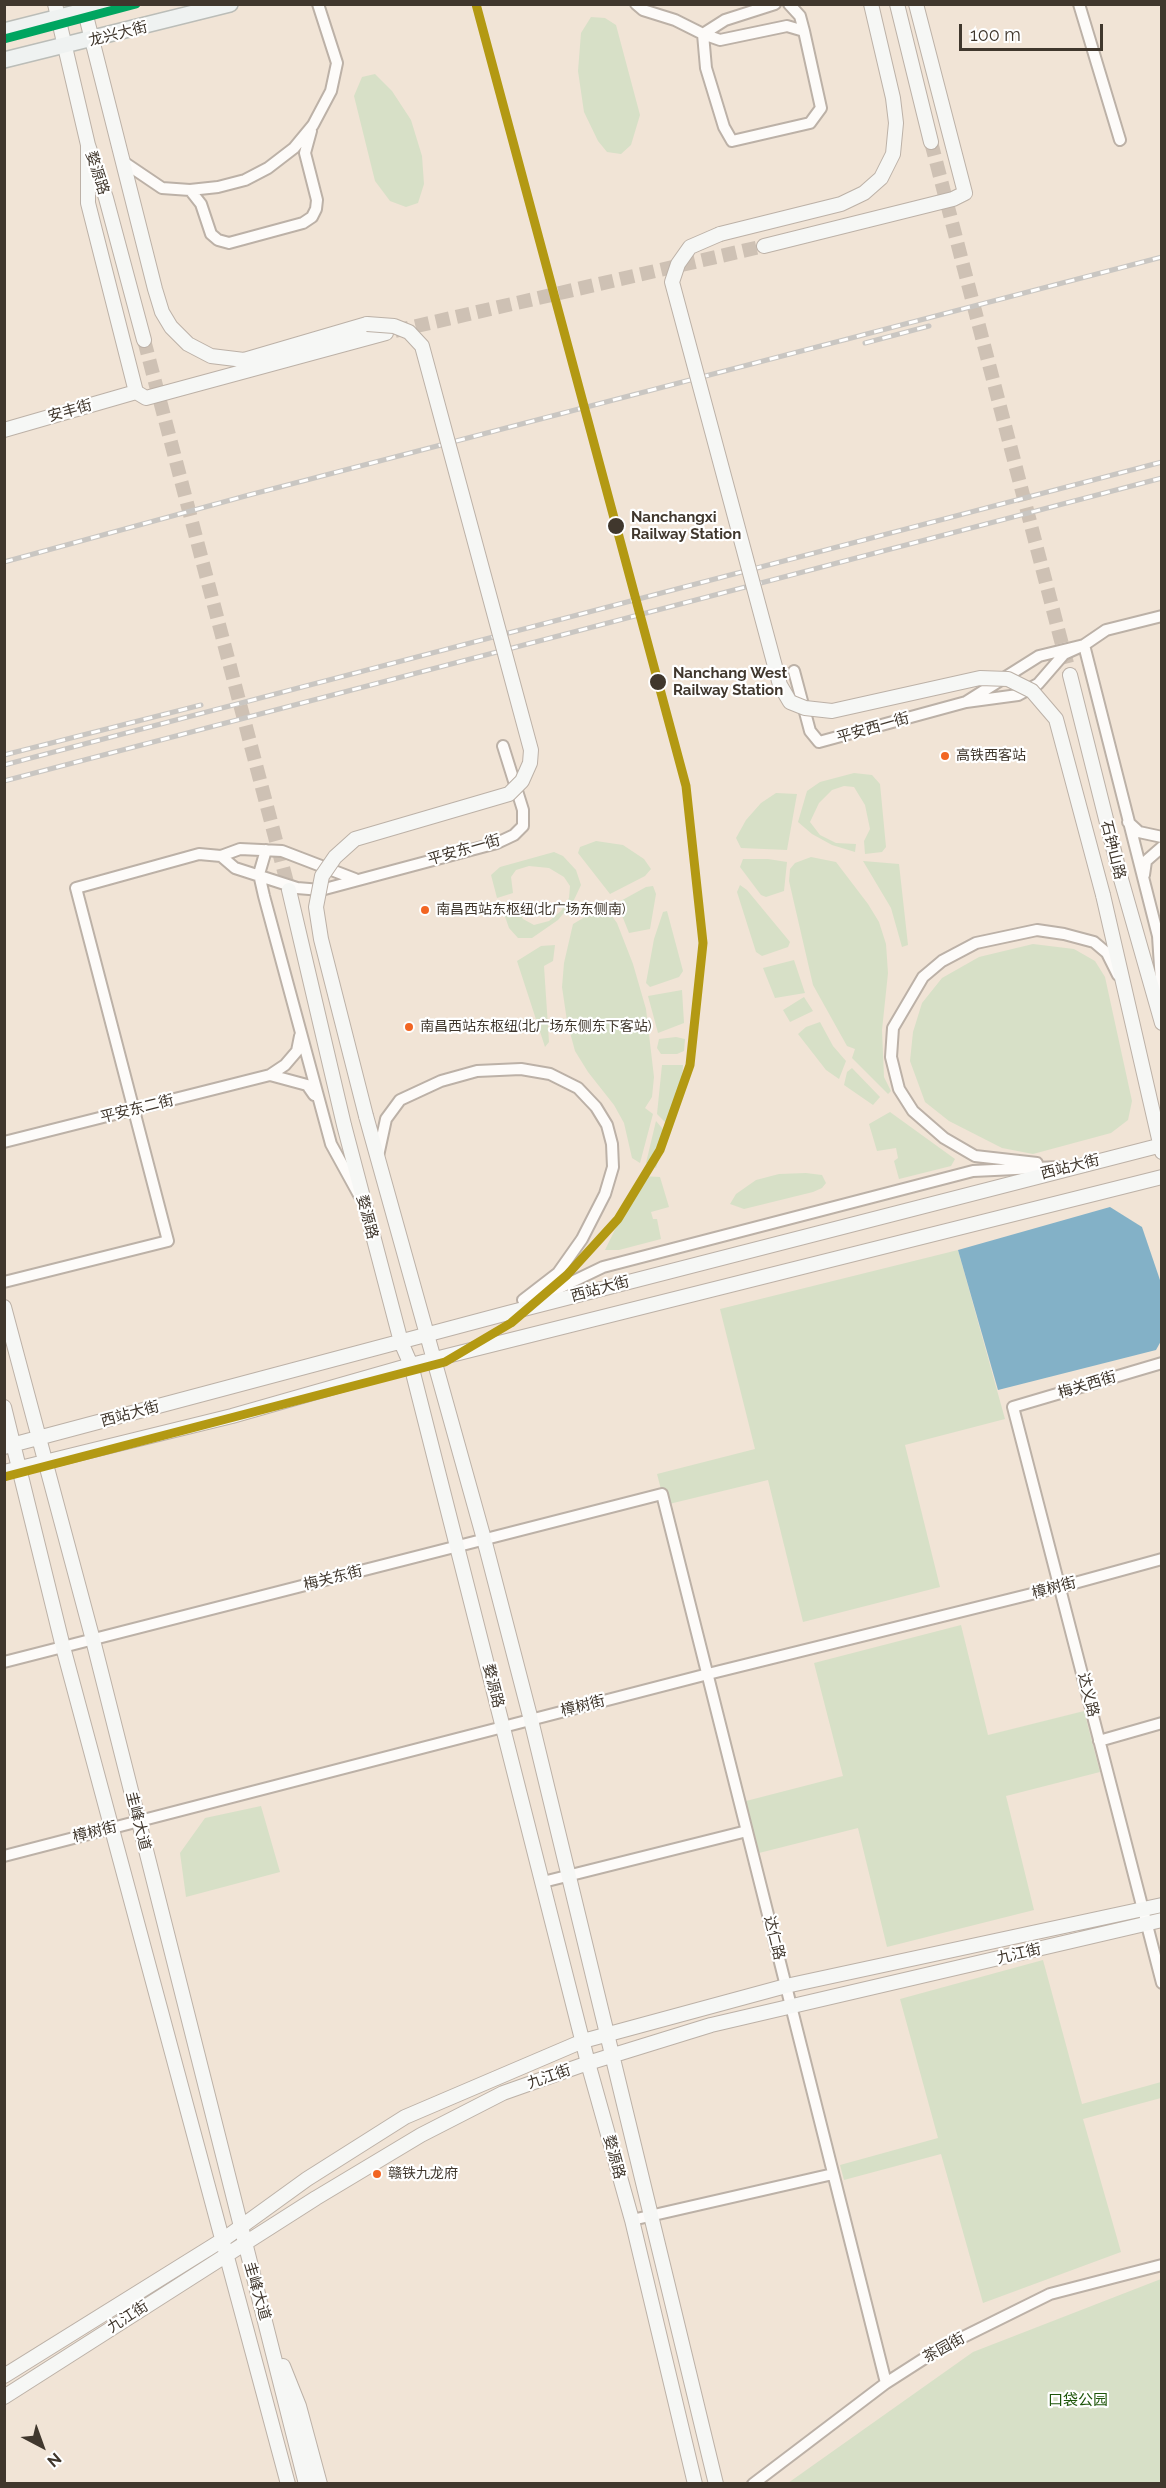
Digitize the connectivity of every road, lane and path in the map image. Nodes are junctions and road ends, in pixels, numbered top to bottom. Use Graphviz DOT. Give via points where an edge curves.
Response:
graph roads {
  1 [pos="111,4"];
  2 [pos="230,4"];
  3 [pos="318,4"];
  4 [pos="636,4"];
  5 [pos="775,4"];
  6 [pos="789,4"];
  7 [pos="871,4"];
  8 [pos="897,4"];
  9 [pos="916,4"];
  10 [pos="1079,4"];
  11 [pos="84,8"];
  12 [pos="57,11"];
  13 [pos="4,31"];
  14 [pos="804,31"];
  15 [pos="703,33"];
  16 [pos="92,40"];
  17 [pos="65,46"];
  18 [pos="4,60"];
  19 [pos="313,125"];
  20 [pos="1120,140"];
  21 [pos="931,142"];
  22 [pos="88,145"];
  23 [pos="124,163"];
  24 [pos="190,190"];
  25 [pos="764,246"];
  26 [pos="386,333"];
  27 [pos="144,340"];
  28 [pos="136,392"];
  29 [pos="4,430"];
  30 [pos="1161,616"];
  31 [pos="1084,645"];
  32 [pos="794,670"];
  33 [pos="1070,675"];
  34 [pos="966,702"];
  35 [pos="503,746"];
  36 [pos="1128,822"];
  37 [pos="1161,837"];
  38 [pos="1161,847"];
  39 [pos="266,850"];
  40 [pos="221,856"];
  41 [pos="259,874"];
  42 [pos="1143,878"];
  43 [pos="355,879"];
  44 [pos="289,890"];
  45 [pos="1121,982"];
  46 [pos="1161,996"];
  47 [pos="1161,1023"];
  48 [pos="301,1032"];
  49 [pos="270,1075"];
  50 [pos="320,1105"];
  51 [pos="133,1110"];
  52 [pos="4,1142"];
  53 [pos="1161,1147"];
  54 [pos="378,1156"];
  55 [pos="1070,1167"];
  56 [pos="1161,1177"];
  57 [pos="364,1204"];
  58 [pos="4,1282"];
  59 [pos="4,1307"];
  60 [pos="508,1313"];
  61 [pos="426,1335"];
  62 [pos="401,1342"];
  63 [pos="433,1361"];
  64 [pos="1161,1363"];
  65 [pos="411,1365"];
  66 [pos="4,1407"];
  67 [pos="1013,1407"];
  68 [pos="39,1438"];
  69 [pos="10,1446"];
  70 [pos="46,1462"];
  71 [pos="20,1468"];
  72 [pos="4,1472"];
  73 [pos="662,1494"];
  74 [pos="484,1539"];
  75 [pos="457,1546"];
  76 [pos="1161,1559"];
  77 [pos="1060,1587"];
  78 [pos="93,1640"];
  79 [pos="63,1647"];
  80 [pos="4,1662"];
  81 [pos="708,1674"];
  82 [pos="531,1720"];
  83 [pos="1161,1723"];
  84 [pos="503,1727"];
  85 [pos="1100,1741"];
  86 [pos="138,1821"];
  87 [pos="113,1828"];
  88 [pos="747,1831"];
  89 [pos="4,1856"];
  90 [pos="567,1876"];
  91 [pos="543,1882"];
  92 [pos="1161,1905"];
  93 [pos="1143,1918"];
  94 [pos="1161,1920"];
  95 [pos="1161,1983"];
  96 [pos="786,1986"];
  97 [pos="791,2006"];
  98 [pos="605,2036"];
  99 [pos="584,2041"];
  100 [pos="612,2058"];
  101 [pos="588,2063"];
  102 [pos="833,2174"];
  103 [pos="652,2215"];
  104 [pos="632,2220"];
  105 [pos="241,2226"];
  106 [pos="224,2239"];
  107 [pos="244,2244"];
  108 [pos="227,2256"];
  109 [pos="1161,2265"];
  110 [pos="270,2335"];
  111 [pos="252,2352"];
  112 [pos="4,2376"];
  113 [pos="886,2383"];
  114 [pos="4,2397"];
  115 [pos="279,2484"];
  116 [pos="288,2484"];
  117 [pos="306,2484"];
  118 [pos="320,2484"];
  119 [pos="695,2484"];
  120 [pos="716,2484"];
  121 [pos="753,2484"];
  1 -- 11 [label="main road, 龙兴大街"];
  2 -- 16 [label="main road, 龙兴大街"];
  3 -- 19 [label="street" via="337,63 331,91"];
  4 -- 15 [label="street"];
  5 -- 15 [label="street"];
  6 -- 14 [label="street" via="800,16"];
  7 -- 45 [label="street, bridge" via="896,123 893,154 881,178 864,193 841,204 720,234 690,247 672,282 780,685 790,702 832,711 980,678 1008,679 1032,690 1056,719 1103,895"];
  8 -- 21 [label="street"];
  9 -- 25 [label="street" via="965,193"];
  10 -- 20 [label="street"];
  11 -- 12 [label="main road, 龙兴大街"];
  11 -- 16 [label="street, 婺源路"];
  12 -- 13 [label="main road, 龙兴大街"];
  12 -- 17 [label="street, 婺源路"];
  14 -- 15 [label="street" via="788,26 720,40"];
  14 -- 15 [label="street" via="821,108 810,123 732,141 724,128 706,68"];
  16 -- 17 [label="main road, 龙兴大街"];
  16 -- 23 [label="street, 婺源路"];
  17 -- 18 [label="main road, 龙兴大街"];
  17 -- 22 [label="street, 婺源路"];
  19 -- 24 [label="street" via="294,148 268,168 245,180"];
  19 -- 24 [label="street" via="305,153 316,209 303,223 229,243 218,240 211,234 201,204"];
  22 -- 27 [label="street, 婺源路"];
  22 -- 28 [label="street" via="88,204"];
  23 -- 24 [label="street" via="162,188"];
  23 -- 54 [label="street, 婺源路, bridge" via="162,312 188,344 211,357 244,360 367,324 394,326 409,332 422,346 531,750 522,781 509,794 355,839 334,857 322,876 316,907 321,939"];
  26 -- 28 [label="street, 安丰街" via="146,398"];
  28 -- 29 [label="street, 安丰街"];
  30 -- 31 [label="street" via="1106,630"];
  31 -- 34 [label="street" via="1039,656"];
  31 -- 34 [label="street" via="1064,654 1038,684 1018,695"];
  31 -- 36 [label="street"];
  32 -- 34 [label="street, 平安西一街" via="810,731 819,742"];
  33 -- 47 [label="street, 石钟山路" via="1120,879"];
  35 -- 43 [label="street, 平安东一街" via="523,810 523,826 514,835 497,843"];
  36 -- 37 [label="street" via="1139,832"];
  36 -- 42 [label="street"];
  38 -- 42 [label="street" via="1146,861"];
  39 -- 40 [label="street" via="240,849"];
  39 -- 41 [label="street"];
  39 -- 43 [label="street" via="282,851"];
  40 -- 41 [label="street, 平安东一街" via="235,868"];
  40 -- 51 [label="street" via="198,854 76,888"];
  41 -- 43 [label="street, 平安东一街" via="297,888 321,890"];
  41 -- 48 [label="street"];
  42 -- 46 [label="street" via="1158,936"];
  44 -- 57 [label="street, 婺源路"];
  45 -- 53 [label="street"];
  45 -- 55 [label="street" via="1107,953 1095,942 1037,930 976,943 942,961 923,977 893,1028 891,1058 899,1089 913,1112 944,1138 975,1156"];
  48 -- 49 [label="street" via="297,1051"];
  48 -- 50 [label="street"];
  49 -- 50 [label="street" via="307,1085"];
  49 -- 51 [label="street, 平安东二街"];
  50 -- 57 [label="street" via="330,1144"];
  51 -- 52 [label="street, 平安东二街"];
  51 -- 58 [label="street" via="168,1240"];
  53 -- 55 [label="street, 西站大街"];
  54 -- 60 [label="street" via="386,1119 400,1100 477,1071 521,1069 550,1074 578,1088 596,1107 612,1144 613,1167 605,1194 582,1239 558,1273"];
  54 -- 61 [label="street, 婺源路"];
  55 -- 60 [label="street, 西站大街"];
  55 -- 60 [label="street" via="973,1171 603,1267"];
  56 -- 63 [label="street, 西站大街"];
  57 -- 62 [label="street, 婺源路"];
  59 -- 68 [label="street, 圭峰大道"];
  60 -- 61 [label="street, 西站大街"];
  61 -- 62 [label="street, 西站大街"];
  61 -- 63 [label="street, 婺源路"];
  62 -- 65 [label="street, 婺源路"];
  62 -- 68 [label="street, 西站大街"];
  63 -- 65 [label="street, 西站大街"];
  63 -- 74 [label="street, 婺源路"];
  64 -- 67 [label="street, 梅关西街"];
  65 -- 70 [label="street, 西站大街" via="232,1416"];
  65 -- 75 [label="street, 婺源路"];
  66 -- 69 [label="street, 圭峰大道"];
  67 -- 77 [label="street, 达义路"];
  68 -- 69 [label="street, 西站大街"];
  68 -- 70 [label="street, 圭峰大道"];
  69 -- 71 [label="street, 圭峰大道"];
  70 -- 71 [label="street, 西站大街"];
  70 -- 78 [label="street, 圭峰大道"];
  71 -- 72 [label="street, 西站大街"];
  71 -- 79 [label="street, 圭峰大道"];
  73 -- 74 [label="street, 梅关东街"];
  73 -- 81 [label="street, 达仁路"];
  74 -- 75 [label="street, 梅关东街"];
  74 -- 82 [label="street, 婺源路"];
  75 -- 78 [label="street, 梅关东街"];
  75 -- 84 [label="street, 婺源路"];
  76 -- 77 [label="street, 樟树街"];
  77 -- 81 [label="street, 樟树街"];
  77 -- 85 [label="street, 达义路"];
  78 -- 79 [label="street, 梅关东街"];
  78 -- 86 [label="street, 圭峰大道"];
  79 -- 80 [label="street, 梅关东街"];
  79 -- 87 [label="street, 圭峰大道"];
  81 -- 82 [label="street, 樟树街"];
  81 -- 88 [label="street, 达仁路"];
  82 -- 84 [label="street, 樟树街"];
  82 -- 90 [label="street, 婺源路"];
  83 -- 85 [label="street"];
  84 -- 86 [label="street, 樟树街"];
  84 -- 91 [label="street, 婺源路"];
  85 -- 93 [label="street, 达义路"];
  86 -- 87 [label="street, 樟树街"];
  86 -- 105 [label="street, 圭峰大道"];
  87 -- 89 [label="street, 樟树街"];
  87 -- 106 [label="street, 圭峰大道"];
  88 -- 90 [label="street"];
  88 -- 96 [label="street, 达仁路"];
  90 -- 91 [label="street"];
  90 -- 98 [label="street, 婺源路"];
  91 -- 99 [label="street, 婺源路"];
  92 -- 93 [label="street, 九江街"];
  93 -- 94 [label="street, 九江街"];
  93 -- 95 [label="street, 达义路"];
  93 -- 96 [label="street, 九江街"];
  93 -- 97 [label="street, 九江街"];
  96 -- 97 [label="street, 达仁路"];
  96 -- 98 [label="street, 九江街"];
  97 -- 100 [label="street, 九江街" via="711,2025"];
  97 -- 102 [label="street, 达仁路"];
  98 -- 99 [label="street, 九江街"];
  98 -- 100 [label="street, 婺源路"];
  99 -- 101 [label="street, 婺源路"];
  99 -- 105 [label="street, 九江街" via="405,2117"];
  100 -- 101 [label="street, 九江街"];
  100 -- 103 [label="street, 婺源路"];
  101 -- 104 [label="street, 婺源路"];
  101 -- 107 [label="street, 九江街" via="503,2093 421,2135"];
  102 -- 103 [label="street"];
  102 -- 113 [label="street, 达仁路"];
  103 -- 104 [label="street"];
  103 -- 120 [label="street, 婺源路"];
  104 -- 119 [label="street, 婺源路"];
  105 -- 106 [label="street, 九江街"];
  105 -- 107 [label="street, 圭峰大道"];
  106 -- 108 [label="street, 圭峰大道"];
  106 -- 112 [label="street, 九江街"];
  107 -- 108 [label="street, 九江街"];
  107 -- 110 [label="street, 圭峰大道"];
  108 -- 111 [label="street, 圭峰大道"];
  108 -- 114 [label="street, 九江街"];
  109 -- 113 [label="street, 茶园街" via="1050,2294 939,2349"];
  110 -- 117 [label="street"];
  110 -- 118 [label="street" via="299,2406"];
  111 -- 115 [label="street" via="259,2412"];
  111 -- 116 [label="street, 圭峰大道"];
  113 -- 121 [label="street, 茶园街"];
}
